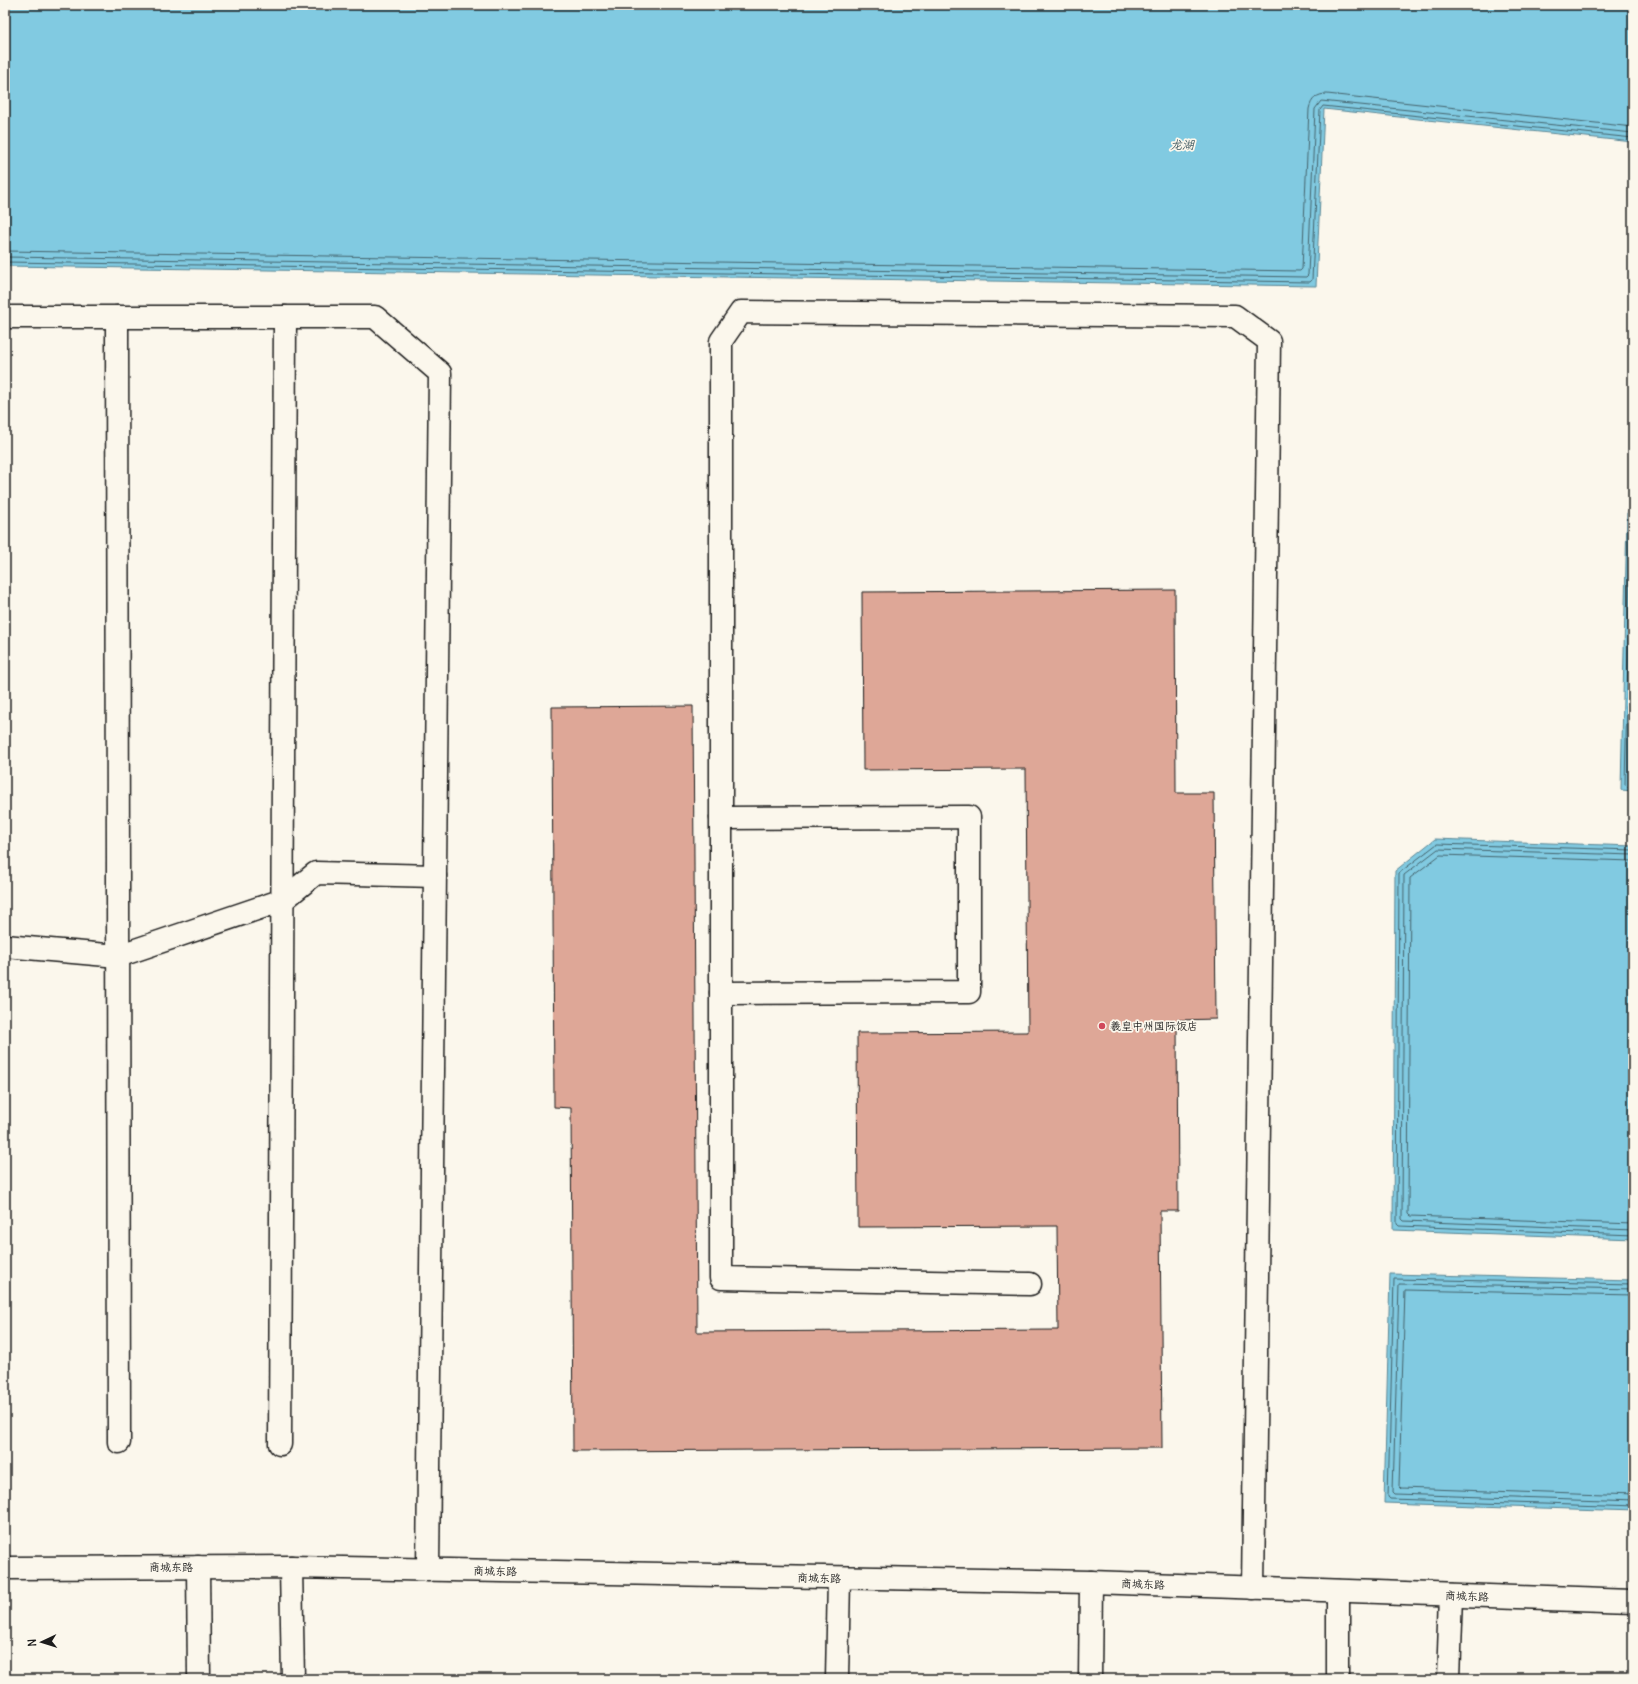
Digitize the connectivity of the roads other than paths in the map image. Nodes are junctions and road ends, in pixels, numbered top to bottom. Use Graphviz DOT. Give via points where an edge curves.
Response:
graph roads {
  1 [pos="117,317"];
  2 [pos="285,317"];
  3 [pos="5,318"];
  4 [pos="721,818"];
  5 [pos="435,876"];
  6 [pos="283,900"];
  7 [pos="5,946"];
  8 [pos="118,956"];
  9 [pos="720,993"];
  10 [pos="1030,1284"];
  11 [pos="119,1442"];
  12 [pos="280,1444"];
  13 [pos="198,1567"];
  14 [pos="290,1567"];
  15 [pos="5,1568"];
  16 [pos="428,1570"];
  17 [pos="839,1578"];
  18 [pos="1091,1582"];
  19 [pos="1253,1588"];
  20 [pos="1338,1591"];
  21 [pos="1451,1595"];
  22 [pos="1633,1601"];
  23 [pos="199,1679"];
  24 [pos="292,1679"];
  25 [pos="837,1679"];
  26 [pos="1090,1679"];
  27 [pos="1338,1679"];
  28 [pos="1448,1679"];
  1 -- 2 [label="street"];
  1 -- 3 [label="street"];
  1 -- 8 [label="street"];
  2 -- 5 [label="street" via="375,317 440,373"];
  2 -- 6 [label="street"];
  4 -- 9 [label="street"];
  4 -- 9 [label="street" via="969,817 969,992"];
  4 -- 19 [label="street" via="721,341 741,312 1235,316 1270,341"];
  5 -- 6 [label="street" via="316,873"];
  5 -- 16 [label="street"];
  6 -- 8 [label="street"];
  6 -- 12 [label="street"];
  7 -- 8 [label="street"];
  8 -- 11 [label="street"];
  9 -- 10 [label="street" via="721,1278"];
  13 -- 14 [label="street, 商城东路"];
  13 -- 15 [label="street, 商城东路"];
  13 -- 23 [label="street"];
  14 -- 16 [label="street, 商城东路"];
  14 -- 24 [label="street"];
  16 -- 17 [label="street, 商城东路"];
  17 -- 18 [label="street, 商城东路"];
  17 -- 25 [label="street"];
  18 -- 19 [label="street, 商城东路"];
  18 -- 26 [label="street"];
  19 -- 20 [label="street, 商城东路"];
  20 -- 21 [label="street, 商城东路"];
  20 -- 27 [label="street"];
  21 -- 22 [label="street, 商城东路"];
  21 -- 28 [label="street"];
}
